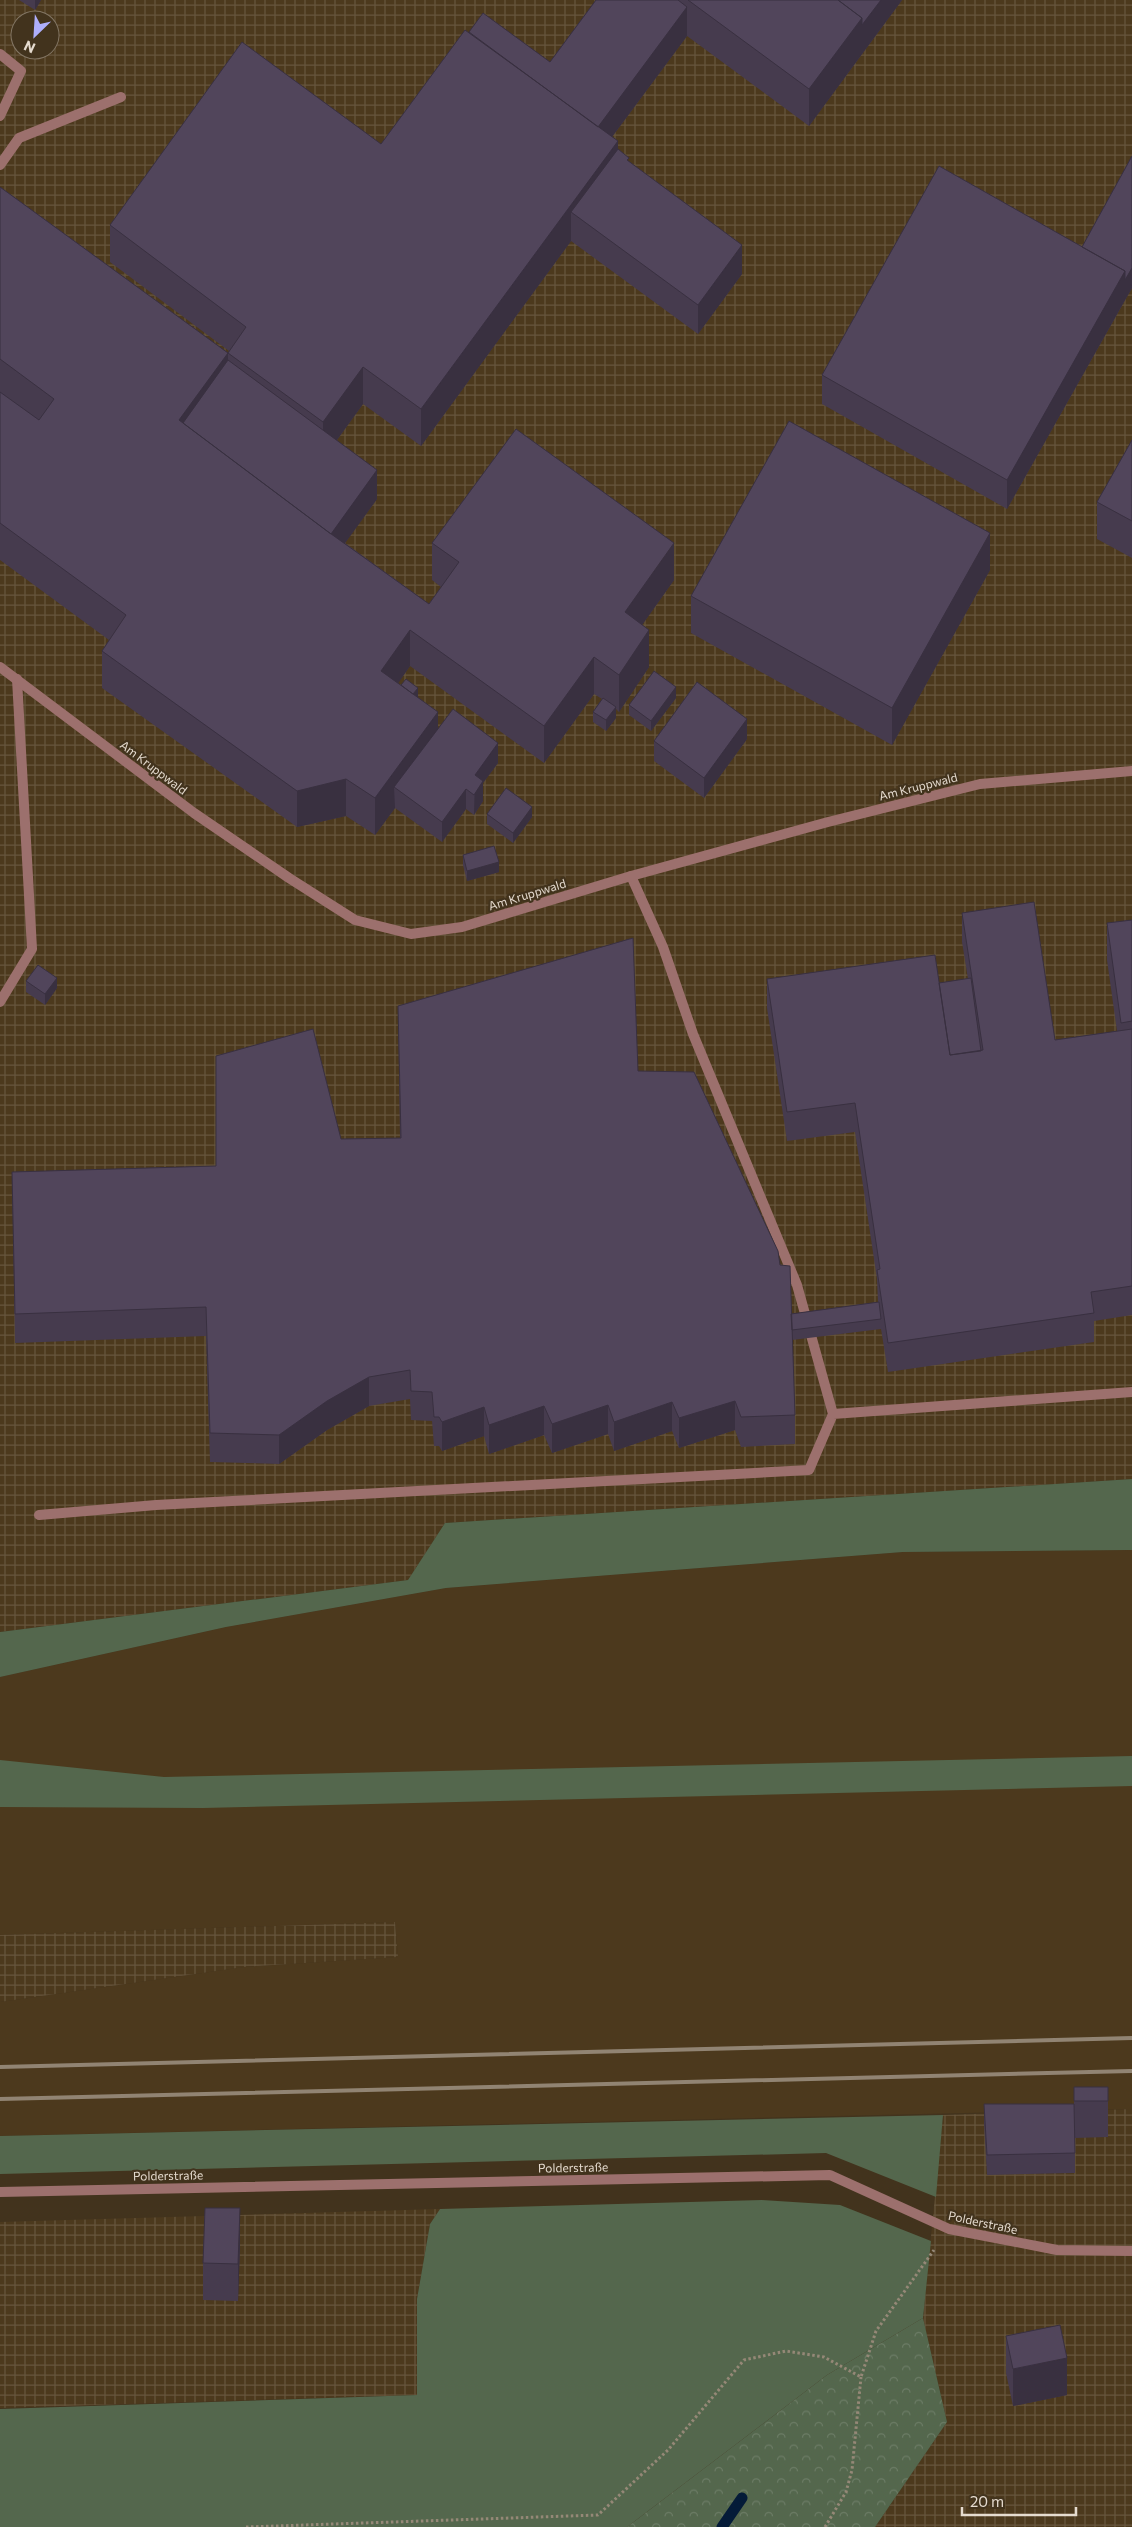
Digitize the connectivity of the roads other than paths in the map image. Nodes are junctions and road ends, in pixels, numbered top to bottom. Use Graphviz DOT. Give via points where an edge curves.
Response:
graph roads {
  1 [pos="0,54"];
  2 [pos="121,97"];
  3 [pos="0,116"];
  4 [pos="0,165"];
  5 [pos="0,667"];
  6 [pos="17,680"];
  7 [pos="1132,771"];
  8 [pos="631,876"];
  9 [pos="0,1002"];
  10 [pos="1132,1392"];
  11 [pos="834,1414"];
  12 [pos="39,1515"];
  13 [pos="0,2192"];
  14 [pos="1132,2251"];
  1 -- 3 [label="street" via="21,72"];
  2 -- 4 [label="street" via="19,138"];
  5 -- 6 [label="street, Am Kruppwald"];
  6 -- 8 [label="street, Am Kruppwald" via="194,813 355,920 411,934 462,927"];
  6 -- 9 [label="street" via="32,949"];
  7 -- 8 [label="street, Am Kruppwald" via="980,784"];
  8 -- 11 [label="street" via="663,947 693,1034 797,1285"];
  10 -- 11 [label="street"];
  11 -- 12 [label="street" via="809,1470 156,1505"];
  13 -- 14 [label="street, Polderstraße" via="830,2176 948,2229 1057,2250"];
}
